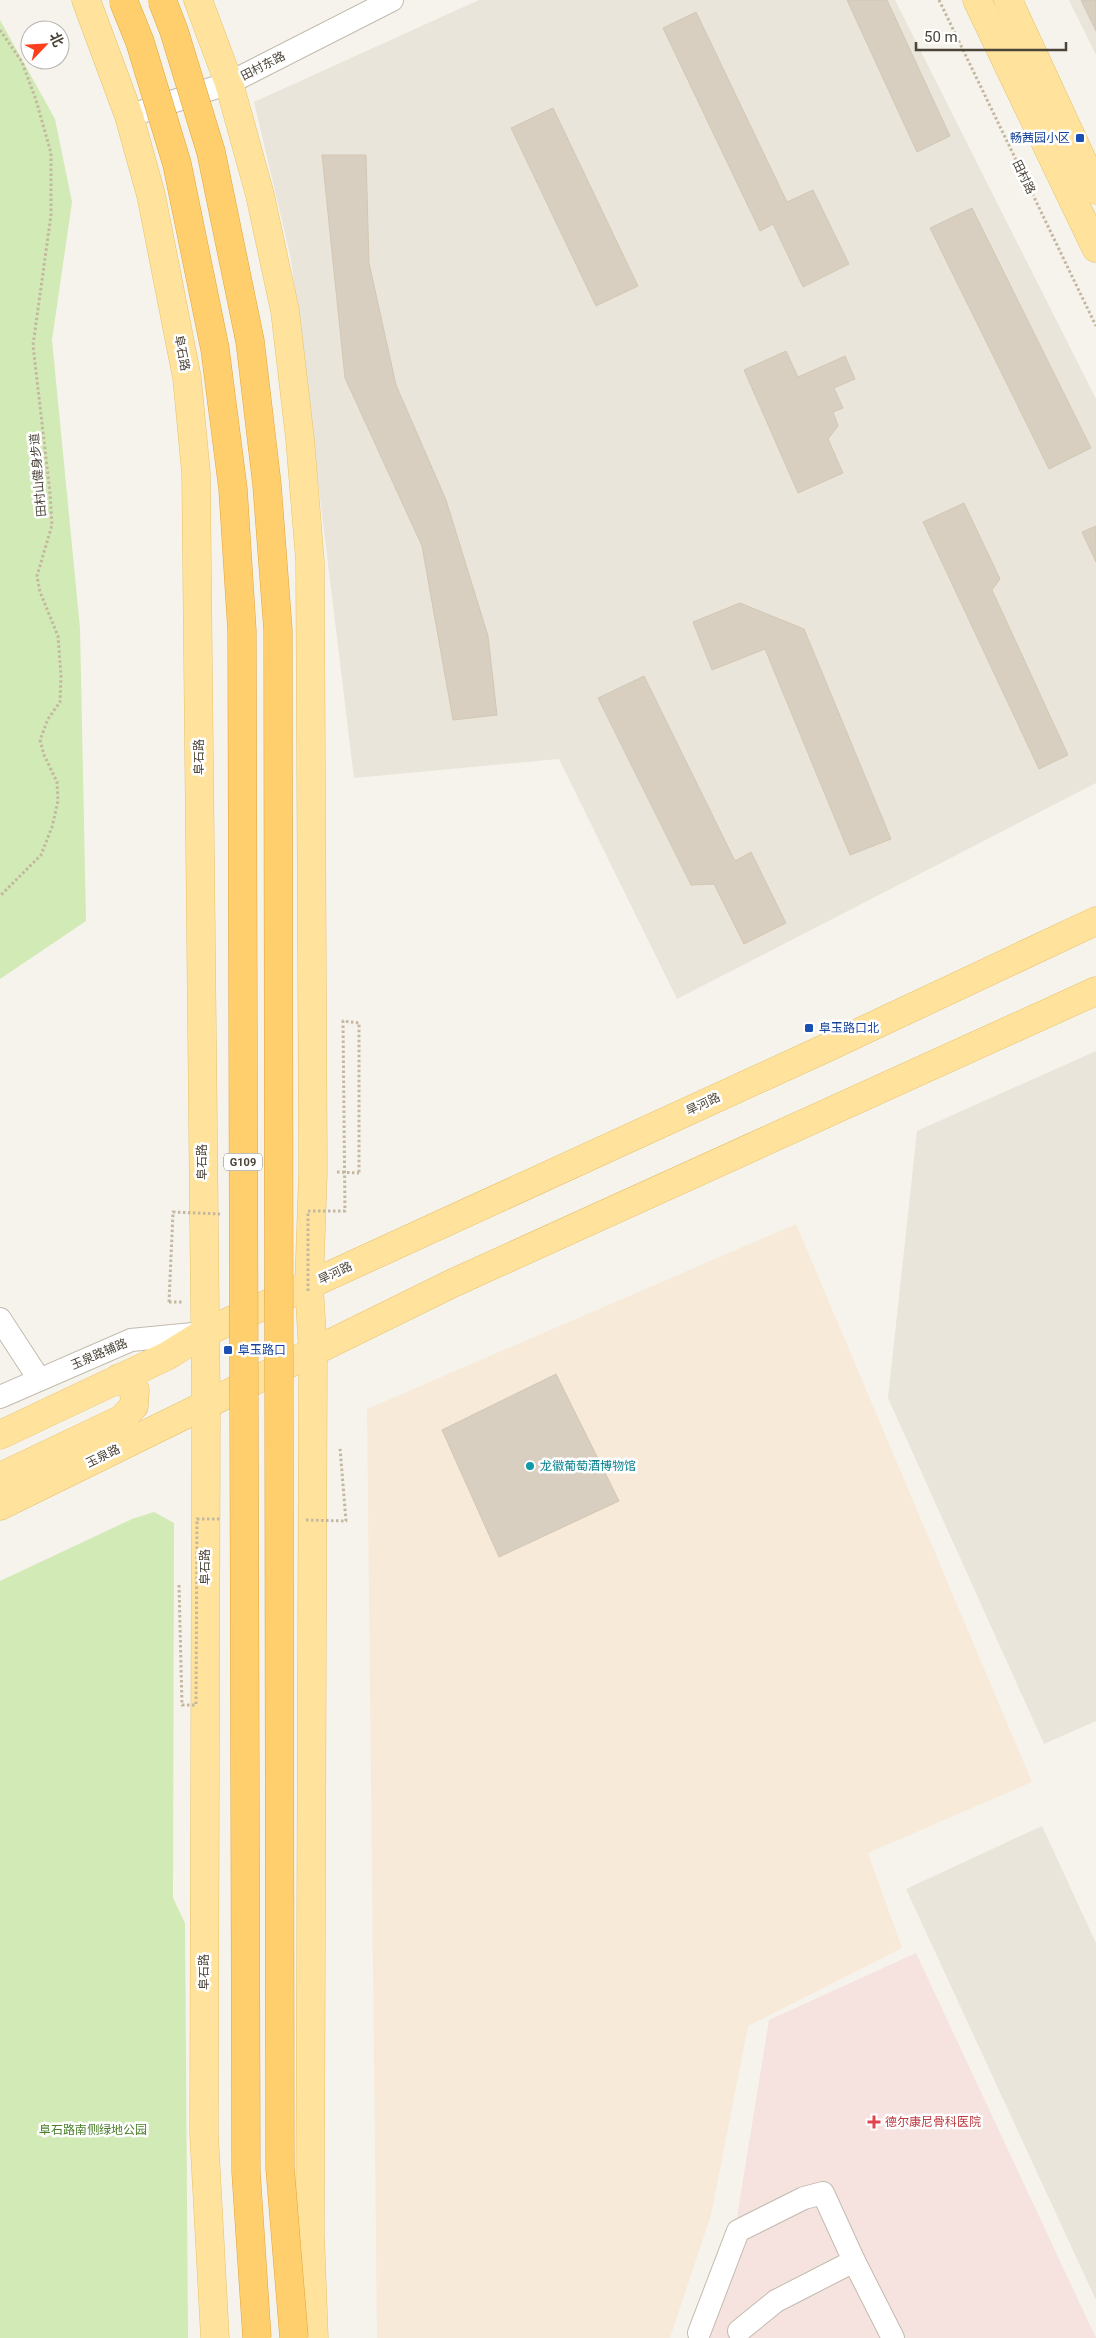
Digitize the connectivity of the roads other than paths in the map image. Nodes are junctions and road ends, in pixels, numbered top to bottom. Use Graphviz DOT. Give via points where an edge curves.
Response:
graph roads {
  1 [pos="86,0"];
  2 [pos="123,0"];
  3 [pos="162,0"];
  4 [pos="198,0"];
  5 [pos="392,0"];
  6 [pos="977,0"];
  7 [pos="1008,0"];
  8 [pos="229,83"];
  9 [pos="129,116"];
  10 [pos="1096,190"];
  11 [pos="1096,248"];
  12 [pos="1096,921"];
  13 [pos="1096,991"];
  14 [pos="308,1288"];
  15 [pos="0,1319"];
  16 [pos="204,1333"];
  17 [pos="313,1352"];
  18 [pos="119,1378"];
  19 [pos="39,1379"];
  20 [pos="0,1397"];
  21 [pos="206,1406"];
  22 [pos="0,1434"];
  23 [pos="0,1477"];
  24 [pos="0,1506"];
  25 [pos="854,2261"];
  26 [pos="740,2335"];
  27 [pos="698,2336"];
  28 [pos="215,2338"];
  29 [pos="258,2338"];
  30 [pos="294,2338"];
  31 [pos="314,2338"];
  32 [pos="893,2338"];
  1 -- 9 [label="main road, 阜石路"];
  2 -- 29 [label="highway, G109, bridge" via="140,42 178,164 215,350 233,489 242,631 246,2172"];
  3 -- 30 [label="highway, G109, bridge" via="211,152 250,341 267,485 278,630 280,2158"];
  4 -- 8 [label="main road"];
  5 -- 8 [label="street, 田村东路"];
  6 -- 11 [label="main road"];
  7 -- 10 [label="main road"];
  8 -- 9 [label="street, 田村东路"];
  8 -- 14 [label="main road" via="260,195 285,311 310,561 314,1172"];
  9 -- 16 [label="main road, 阜石路" via="151,195 187,378 196,473"];
  12 -- 14 [label="main road, 旱河路"];
  13 -- 17 [label="main road" via="453,1283"];
  14 -- 16 [label="main road, 旱河路"];
  14 -- 17 [label="main road"];
  15 -- 19 [label="street"];
  16 -- 18 [label="main road" via="167,1356"];
  16 -- 19 [label="street, 玉泉路辅路" via="131,1340"];
  16 -- 21 [label="main road, 阜石路"];
  17 -- 21 [label="main road, 玉泉路"];
  17 -- 31 [label="main road" via="310,2234"];
  18 -- 22 [label="main road"];
  18 -- 23 [label="main road" via="134,1390 134,1406 122,1419"];
  19 -- 20 [label="street, 玉泉路辅路"];
  21 -- 24 [label="main road, 玉泉路"];
  21 -- 28 [label="main road, 阜石路" via="204,2134"];
  25 -- 26 [label="street" via="776,2301"];
  25 -- 27 [label="street" via="823,2193 804,2198 738,2231"];
  25 -- 32 [label="street"];
  26 -- 27 [label="street" via="730,2325 719,2324 708,2326"];
}
